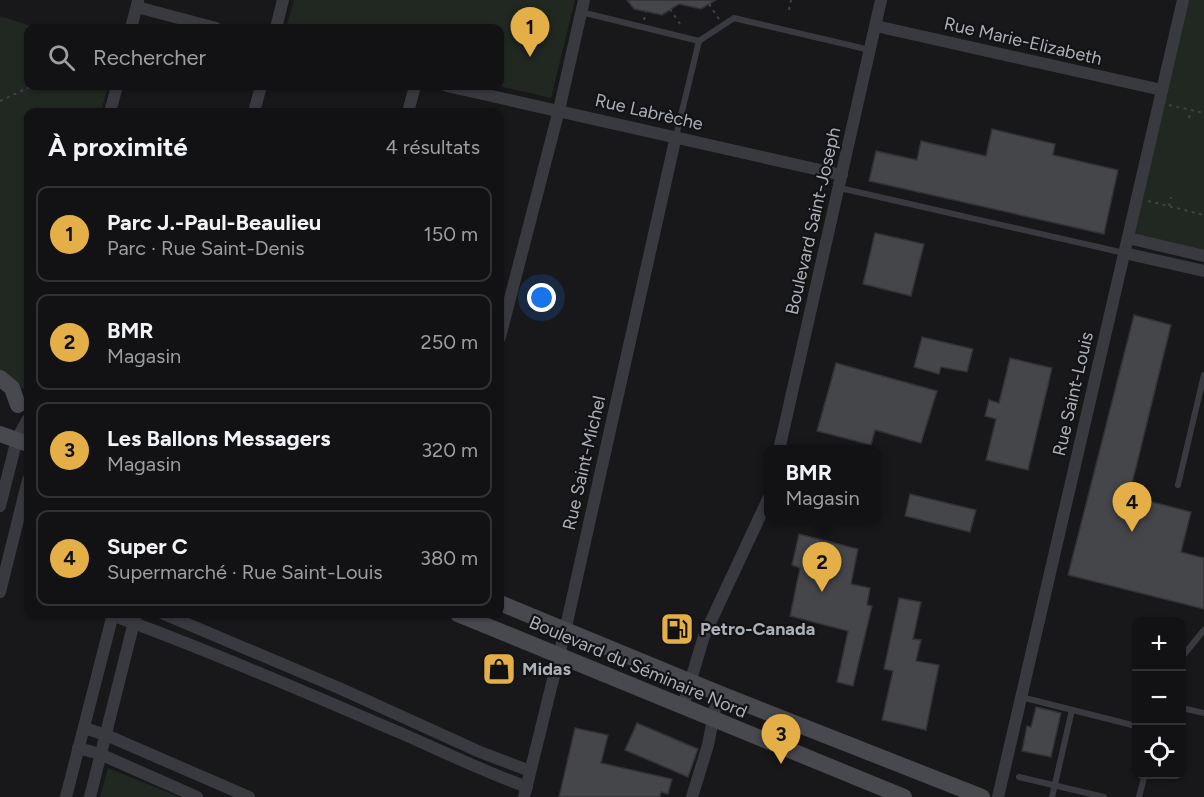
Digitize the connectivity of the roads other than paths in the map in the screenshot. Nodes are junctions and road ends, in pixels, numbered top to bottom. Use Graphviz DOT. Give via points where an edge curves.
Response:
graph roads {
  1 [pos="283,0"];
  2 [pos="882,0"];
  3 [pos="1183,0"];
  4 [pos="138,4"];
  5 [pos="582,6"];
  6 [pos="132,24"];
  7 [pos="203,24"];
  8 [pos="277,24"];
  9 [pos="876,26"];
  10 [pos="699,40"];
  11 [pos="870,50"];
  12 [pos="116,90"];
  13 [pos="260,90"];
  14 [pos="414,90"];
  15 [pos="466,90"];
  16 [pos="1160,96"];
  17 [pos="111,108"];
  18 [pos="255,108"];
  19 [pos="409,108"];
  20 [pos="559,110"];
  21 [pos="676,136"];
  22 [pos="842,175"];
  23 [pos="840,188"];
  24 [pos="1128,238"];
  25 [pos="1124,253"];
  26 [pos="1204,256"];
  27 [pos="1204,271"];
  28 [pos="504,322"];
  29 [pos="1204,375"];
  30 [pos="0,378"];
  31 [pos="0,400"];
  32 [pos="23,407"];
  33 [pos="0,434"];
  34 [pos="23,441"];
  35 [pos="780,445"];
  36 [pos="1178,485"];
  37 [pos="3,493"];
  38 [pos="24,498"];
  39 [pos="0,506"];
  40 [pos="764,508"];
  41 [pos="5,554"];
  42 [pos="0,592"];
  43 [pos="504,605"];
  44 [pos="111,618"];
  45 [pos="135,618"];
  46 [pos="174,618"];
  47 [pos="468,618"];
  48 [pos="1204,630"];
  49 [pos="565,631"];
  50 [pos="240,645"];
  51 [pos="1186,652"];
  52 [pos="559,655"];
  53 [pos="232,661"];
  54 [pos="690,681"];
  55 [pos="339,688"];
  56 [pos="718,693"];
  57 [pos="1021,697"];
  58 [pos="332,704"];
  59 [pos="683,706"];
  60 [pos="1186,709"];
  61 [pos="1072,710"];
  62 [pos="1204,713"];
  63 [pos="711,719"];
  64 [pos="1133,725"];
  65 [pos="84,728"];
  66 [pos="106,735"];
  67 [pos="78,748"];
  68 [pos="100,754"];
  69 [pos="530,771"];
  70 [pos="1019,777"];
  71 [pos="1144,779"];
  72 [pos="1053,785"];
  73 [pos="525,792"];
  74 [pos="240,795"];
  75 [pos="66,797"];
  76 [pos="90,797"];
  77 [pos="197,797"];
  78 [pos="692,797"];
  79 [pos="904,797"];
  80 [pos="982,797"];
  81 [pos="998,797"];
  82 [pos="1052,797"];
  83 [pos="1104,797"];
  84 [pos="1139,797"];
  1 -- 8 [label="street"];
  2 -- 9 [label="street, Boulevard Saint-Joseph"];
  3 -- 16 [label="street, Rue Saint-Louis"];
  4 -- 6 [label="street"];
  4 -- 7 [label="street"];
  5 -- 10 [label="lane"];
  5 -- 20 [label="street"];
  9 -- 11 [label="street, Boulevard Saint-Joseph"];
  9 -- 16 [label="street, Rue Marie-Elizabeth"];
  10 -- 11 [label="lane" via="734,18"];
  10 -- 21 [label="lane"];
  11 -- 22 [label="street, Boulevard Saint-Joseph"];
  12 -- 17 [label="street"];
  13 -- 18 [label="street"];
  14 -- 19 [label="street"];
  15 -- 20 [label="street, Rue Labrèche"];
  16 -- 24 [label="street, Rue Saint-Louis"];
  20 -- 21 [label="street, Rue Labrèche"];
  20 -- 28 [label="street"];
  21 -- 22 [label="street, Rue Labrèche"];
  21 -- 49 [label="street, Rue Saint-Michel"];
  22 -- 23 [label="street, Boulevard Saint-Joseph"];
  23 -- 25 [label="lane"];
  23 -- 35 [label="street, Boulevard Saint-Joseph"];
  24 -- 25 [label="street, Rue Saint-Louis"];
  24 -- 26 [label="street"];
  25 -- 27 [label="street"];
  25 -- 57 [label="street, Rue Saint-Louis"];
  29 -- 36 [label="lane"];
  30 -- 32 [label="main road" via="12,388"];
  31 -- 32 [label="main road"];
  33 -- 34 [label="main road"];
  34 -- 37 [label="street"];
  37 -- 38 [label="street"];
  37 -- 39 [label="street"];
  38 -- 41 [label="street"];
  40 -- 54 [label="street" via="704,636"];
  41 -- 42 [label="street"];
  43 -- 49 [label="main road, Boulevard du Séminaire Nord"];
  44 -- 65 [label="street"];
  45 -- 53 [label="street"];
  45 -- 66 [label="street"];
  46 -- 50 [label="street"];
  47 -- 52 [label="main road, Boulevard du Séminaire Nord"];
  48 -- 51 [label="lane"];
  49 -- 52 [label="street, Rue Saint-Michel"];
  49 -- 54 [label="main road, Boulevard du Séminaire Nord"];
  50 -- 53 [label="street"];
  50 -- 55 [label="street"];
  52 -- 59 [label="main road, Boulevard du Séminaire Nord"];
  52 -- 69 [label="street, Rue Saint-Michel"];
  53 -- 58 [label="street"];
  54 -- 56 [label="main road, Boulevard du Séminaire Nord"];
  54 -- 59 [label="street"];
  55 -- 58 [label="street"];
  55 -- 69 [label="street"];
  56 -- 63 [label="street"];
  56 -- 80 [label="main road, Boulevard du Séminaire Nord"];
  57 -- 61 [label="lane"];
  57 -- 81 [label="street, Rue Saint-Louis"];
  58 -- 73 [label="street"];
  59 -- 63 [label="main road, Boulevard du Séminaire Nord"];
  60 -- 62 [label="lane"];
  61 -- 64 [label="lane"];
  61 -- 72 [label="lane"];
  63 -- 78 [label="street" via="708,745"];
  63 -- 79 [label="main road, Boulevard du Séminaire Nord"];
  65 -- 66 [label="street"];
  65 -- 67 [label="street"];
  66 -- 68 [label="street"];
  66 -- 74 [label="street"];
  67 -- 68 [label="street"];
  67 -- 75 [label="street"];
  68 -- 76 [label="street"];
  68 -- 77 [label="street"];
  69 -- 73 [label="street, Rue Saint-Michel"];
  70 -- 72 [label="lane"];
  71 -- 84 [label="lane"];
  72 -- 82 [label="lane"];
  72 -- 83 [label="lane"];
}
